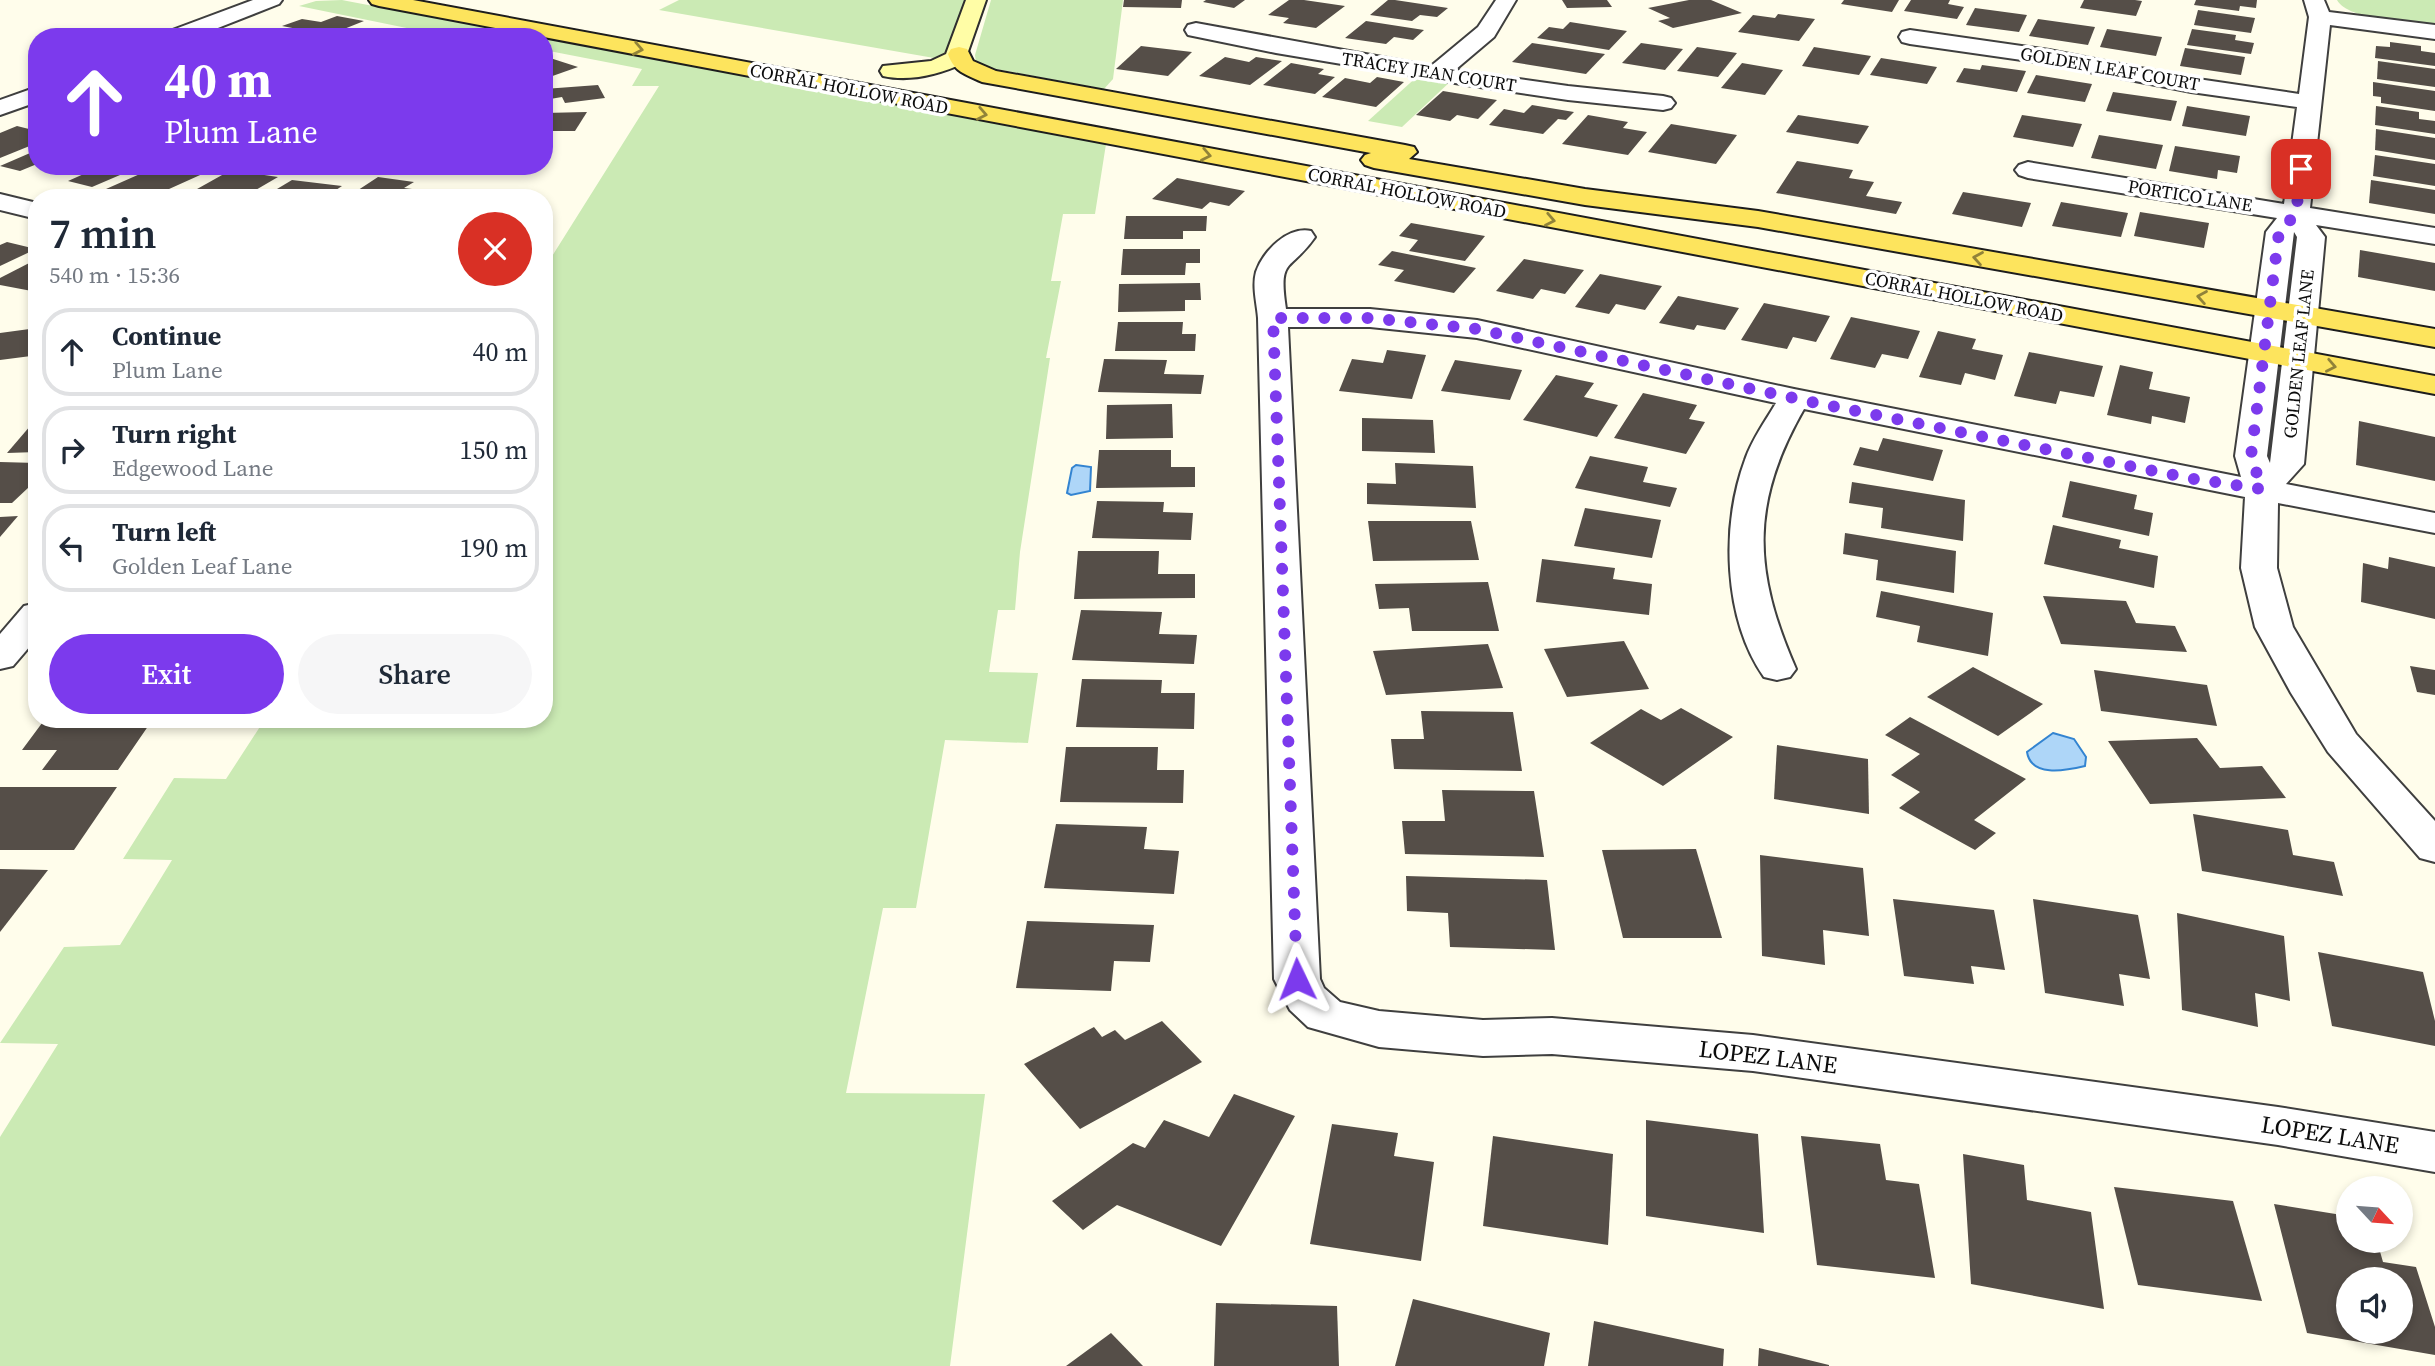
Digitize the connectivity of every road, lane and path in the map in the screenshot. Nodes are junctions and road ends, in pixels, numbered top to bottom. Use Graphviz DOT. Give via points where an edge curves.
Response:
graph roads {
  1 [pos="272,0"];
  2 [pos="297,0"];
  3 [pos="379,0"];
  4 [pos="451,0"];
  5 [pos="976,0"];
  6 [pos="1506,0"];
  7 [pos="2317,8"];
  8 [pos="199,28"];
  9 [pos="224,28"];
  10 [pos="528,28"];
  11 [pos="1196,30"];
  12 [pos="553,33"];
  13 [pos="2435,33"];
  14 [pos="1910,37"];
  15 [pos="756,49"];
  16 [pos="959,54"];
  17 [pos="810,58"];
  18 [pos="883,70"];
  19 [pos="1436,74"];
  20 [pos="779,75"];
  21 [pos="28,97"];
  22 [pos="2309,102"];
  23 [pos="1663,103"];
  24 [pos="0,108"];
  25 [pos="2028,170"];
  26 [pos="0,202"];
  27 [pos="28,209"];
  28 [pos="2296,214"];
  29 [pos="1758,219"];
  30 [pos="2435,236"];
  31 [pos="1301,237"];
  32 [pos="2269,309"];
  33 [pos="2303,315"];
  34 [pos="1273,318"];
  35 [pos="2435,338"];
  36 [pos="2263,354"];
  37 [pos="2298,360"];
  38 [pos="2435,386"];
  39 [pos="1794,398"];
  40 [pos="2262,489"];
  41 [pos="2435,523"];
  42 [pos="28,625"];
  43 [pos="0,659"];
  44 [pos="1777,669"];
  45 [pos="2435,848"];
  46 [pos="2435,1152"];
  1 -- 8 [label="street"];
  2 -- 9 [label="street"];
  3 -- 10 [label="main road, CORRAL HOLLOW ROAD, one-way"];
  4 -- 15 [label="main road, CORRAL HOLLOW ROAD"];
  5 -- 16 [label="street"];
  6 -- 19 [label="street" via="1490,29"];
  7 -- 13 [label="street"];
  7 -- 22 [label="street, GOLDEN LEAF LANE"];
  11 -- 19 [label="street, TRACEY JEAN COURT"];
  12 -- 20 [label="main road, CORRAL HOLLOW ROAD, one-way"];
  14 -- 22 [label="street, GOLDEN LEAF COURT"];
  16 -- 18 [label="street" via="935,68"];
  16 -- 29 [label="main road" via="962,65 990,77"];
  17 -- 20 [label="main road" via="785,65"];
  18 -- 29 [label="main road, CORRAL HOLLOW ROAD" via="1514,185"];
  19 -- 23 [label="street, TRACEY JEAN COURT" via="1601,99"];
  20 -- 36 [label="main road, CORRAL HOLLOW ROAD, one-way"];
  21 -- 24 [label="street"];
  22 -- 28 [label="street, GOLDEN LEAF LANE"];
  25 -- 28 [label="street, PORTICO LANE"];
  26 -- 27 [label="street"];
  28 -- 30 [label="street, PORTICO LANE"];
  28 -- 32 [label="street, GOLDEN LEAF LANE" via="2279,232"];
  28 -- 33 [label="street, GOLDEN LEAF LANE" via="2312,237"];
  32 -- 29 [label="main road, CORRAL HOLLOW ROAD, one-way"];
  31 -- 34 [label="street, LOPEZ LANE" via="1277,257 1268,276"];
  32 -- 33 [label="main road, CORRAL HOLLOW ROAD"];
  32 -- 36 [label="street, GOLDEN LEAF LANE"];
  33 -- 35 [label="main road, CORRAL HOLLOW ROAD"];
  33 -- 37 [label="street, GOLDEN LEAF LANE"];
  34 -- 39 [label="street" via="1370,318 1477,329"];
  34 -- 46 [label="street, LOPEZ LANE" via="1297,979 1306,998 1325,1015 1379,1029 1483,1038 1552,1036 1753,1053"];
  36 -- 37 [label="main road, CORRAL HOLLOW ROAD"];
  36 -- 40 [label="street, GOLDEN LEAF LANE" via="2251,456"];
  37 -- 38 [label="main road, CORRAL HOLLOW ROAD, one-way"];
  37 -- 40 [label="street, GOLDEN LEAF LANE" via="2288,464"];
  39 -- 40 [label="street"];
  39 -- 44 [label="street" via="1761,459 1747,517 1746,575 1759,632"];
  40 -- 41 [label="street"];
  40 -- 45 [label="street, GOLDEN LEAF LANE" via="2259,568 2274,627 2342,743"];
  42 -- 43 [label="street"];
}
